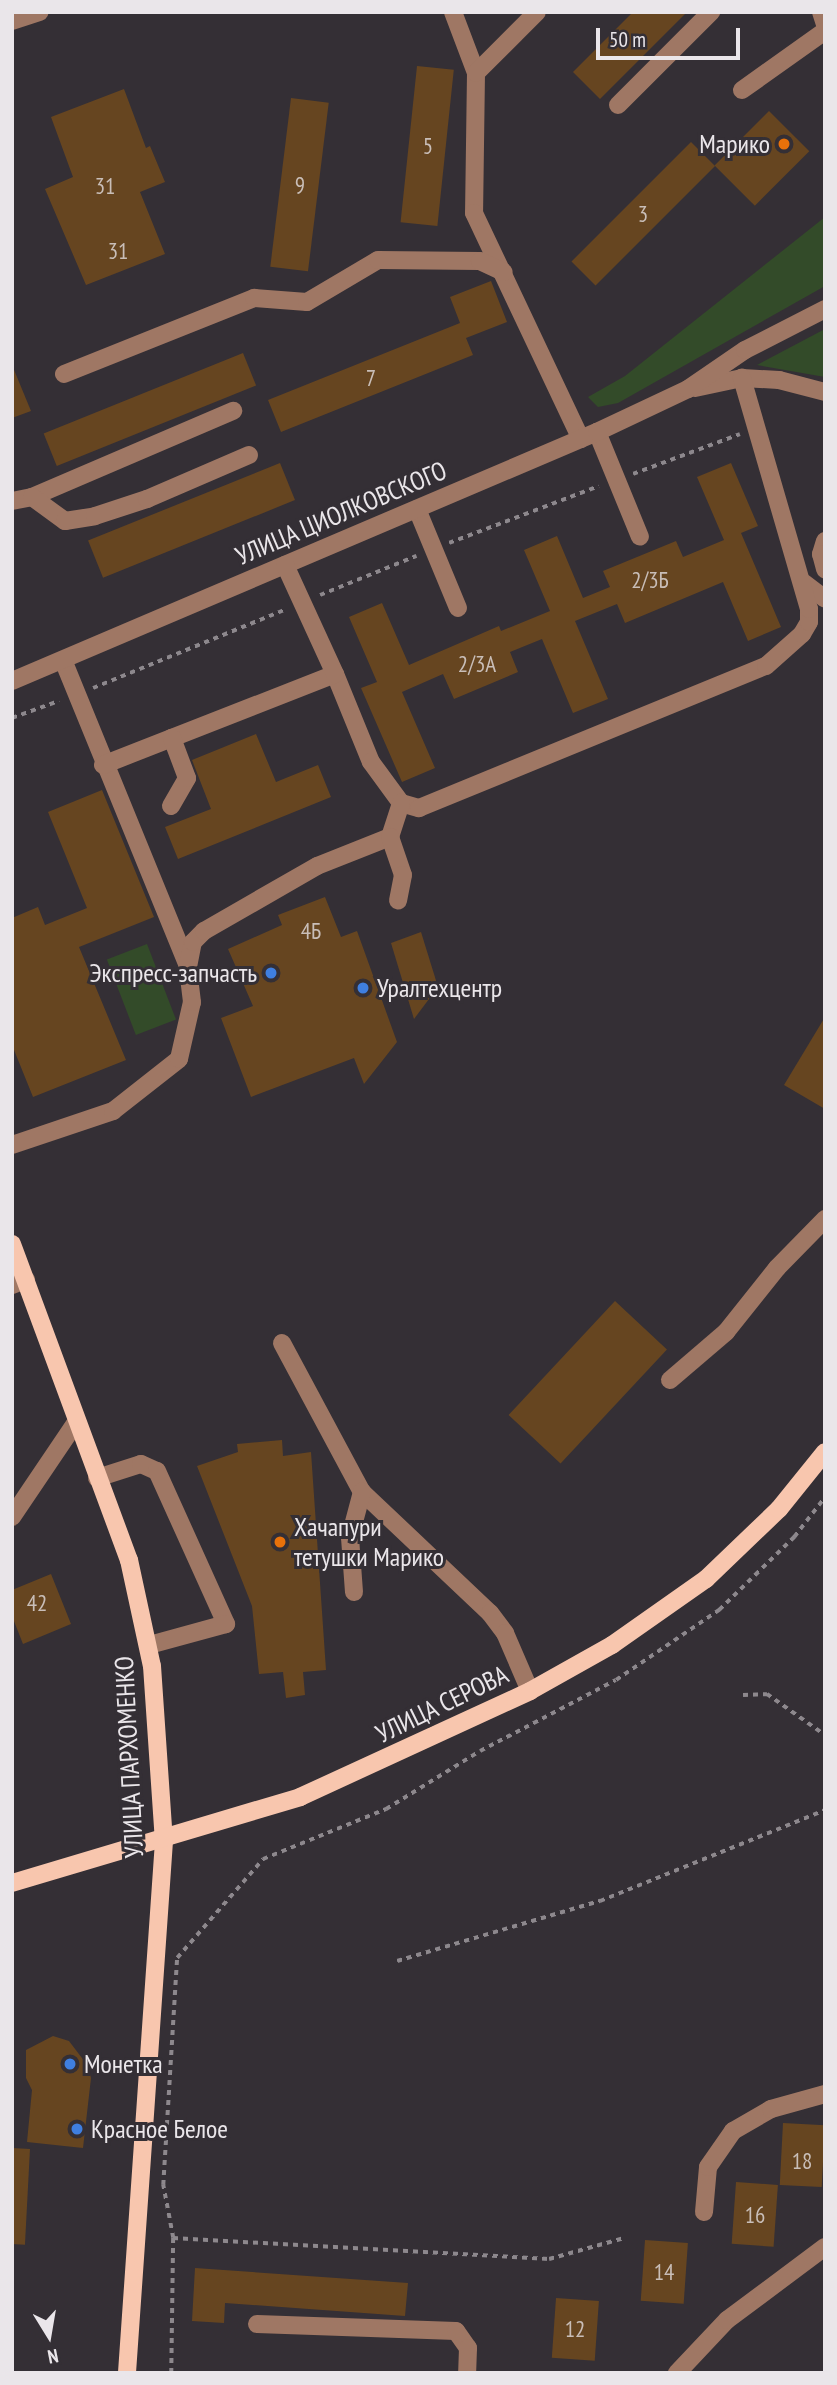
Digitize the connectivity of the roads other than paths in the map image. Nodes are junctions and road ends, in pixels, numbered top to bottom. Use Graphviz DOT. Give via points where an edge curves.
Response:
graph roads {
  1 [pos="453,12"];
  2 [pos="537,12"];
  3 [pos="711,12"];
  4 [pos="821,12"];
  5 [pos="38,13"];
  6 [pos="12,21"];
  7 [pos="825,23"];
  8 [pos="825,31"];
  9 [pos="476,73"];
  10 [pos="742,90"];
  11 [pos="618,105"];
  12 [pos="504,272"];
  13 [pos="825,309"];
  14 [pos="64,374"];
  15 [pos="742,379"];
  16 [pos="688,389"];
  17 [pos="825,392"];
  18 [pos="233,411"];
  19 [pos="589,435"];
  20 [pos="249,455"];
  21 [pos="32,497"];
  22 [pos="12,501"];
  23 [pos="416,509"];
  24 [pos="640,537"];
  25 [pos="825,541"];
  26 [pos="285,565"];
  27 [pos="825,569"];
  28 [pos="804,583"];
  29 [pos="825,599"];
  30 [pos="458,608"];
  31 [pos="63,660"];
  32 [pos="335,674"];
  33 [pos="12,681"];
  34 [pos="172,738"];
  35 [pos="103,765"];
  36 [pos="401,803"];
  37 [pos="171,806"];
  38 [pos="390,837"];
  39 [pos="398,901"];
  40 [pos="188,967"];
  41 [pos="12,1145"];
  42 [pos="825,1219"];
  43 [pos="12,1244"];
  44 [pos="19,1282"];
  45 [pos="282,1343"];
  46 [pos="670,1380"];
  47 [pos="76,1422"];
  48 [pos="825,1452"];
  49 [pos="97,1478"];
  50 [pos="362,1492"];
  51 [pos="12,1517"];
  52 [pos="354,1592"];
  53 [pos="149,1645"];
  54 [pos="530,1691"];
  55 [pos="164,1841"];
  56 [pos="12,1883"];
  57 [pos="825,2094"];
  58 [pos="704,2212"];
  59 [pos="825,2247"];
  60 [pos="257,2324"];
  61 [pos="127,2373"];
  62 [pos="467,2373"];
  63 [pos="677,2373"];
  1 -- 9 [label="street"];
  2 -- 9 [label="street"];
  3 -- 11 [label="street"];
  4 -- 7 [label="street"];
  5 -- 6 [label="street"];
  8 -- 10 [label="street"];
  9 -- 12 [label="street" via="474,213"];
  12 -- 14 [label="street" via="470,260 378,260 307,302 254,298"];
  12 -- 19 [label="street"];
  13 -- 16 [label="street, УЛИЦА ЦИОЛКОВСКОГО" via="745,350"];
  15 -- 16 [label="street, УЛИЦА ЦИОЛКОВСКОГО"];
  15 -- 17 [label="street, УЛИЦА ЦИОЛКОВСКОГО" via="779,380"];
  15 -- 28 [label="street"];
  16 -- 19 [label="street, УЛИЦА ЦИОЛКОВСКОГО"];
  18 -- 21 [label="street"];
  19 -- 23 [label="street, УЛИЦА ЦИОЛКОВСКОГО"];
  19 -- 24 [label="street" via="617,480"];
  20 -- 21 [label="street" via="95,516 65,521"];
  21 -- 22 [label="street"];
  23 -- 26 [label="street, УЛИЦА ЦИОЛКОВСКОГО"];
  23 -- 30 [label="street"];
  25 -- 27 [label="street" via="821,554"];
  26 -- 31 [label="street, УЛИЦА ЦИОЛКОВСКОГО"];
  26 -- 32 [label="street"];
  28 -- 29 [label="street"];
  28 -- 36 [label="street" via="809,622 766,666 569,744 452,798 419,808"];
  31 -- 33 [label="street, УЛИЦА ЦИОЛКОВСКОГО"];
  31 -- 35 [label="street"];
  32 -- 34 [label="street"];
  32 -- 36 [label="street" via="371,762"];
  34 -- 35 [label="street"];
  34 -- 37 [label="street" via="187,778"];
  35 -- 40 [label="street"];
  36 -- 38 [label="street"];
  38 -- 39 [label="street" via="403,875"];
  38 -- 40 [label="street" via="317,866 204,931 193,942"];
  40 -- 41 [label="street" via="189,1030 179,1059 165,1074 104,1115"];
  42 -- 46 [label="street" via="777,1268 726,1332"];
  43 -- 44 [label="main road, УЛИЦА ПАРХОМЕНКО"];
  44 -- 47 [label="main road, УЛИЦА ПАРХОМЕНКО"];
  45 -- 50 [label="street"];
  47 -- 49 [label="main road, УЛИЦА ПАРХОМЕНКО"];
  47 -- 51 [label="street"];
  48 -- 54 [label="main road, УЛИЦА СЕРОВА" via="779,1509 706,1578 612,1646"];
  49 -- 53 [label="main road, УЛИЦА ПАРХОМЕНКО" via="129,1560"];
  49 -- 53 [label="street" via="141,1464 157,1471 226,1624"];
  50 -- 52 [label="street" via="350,1537"];
  50 -- 54 [label="street" via="489,1613 505,1633"];
  53 -- 55 [label="main road, УЛИЦА ПАРХОМЕНКО"];
  54 -- 55 [label="main road, УЛИЦА СЕРОВА" via="353,1776"];
  55 -- 56 [label="main road, УЛИЦА СЕРОВА"];
  55 -- 61 [label="main road, УЛИЦА ПАРХОМЕНКО"];
  57 -- 58 [label="street" via="771,2109 733,2131 708,2167"];
  59 -- 63 [label="street" via="727,2320"];
  60 -- 62 [label="street" via="456,2331 468,2348"];
}
